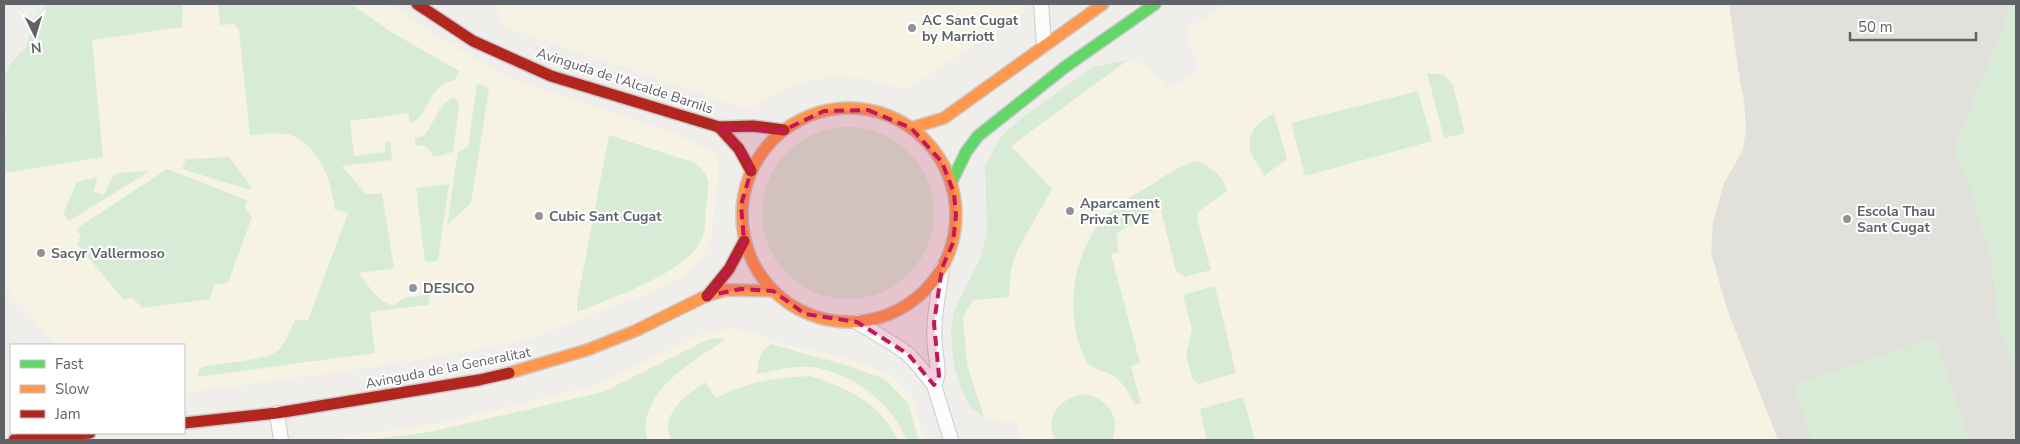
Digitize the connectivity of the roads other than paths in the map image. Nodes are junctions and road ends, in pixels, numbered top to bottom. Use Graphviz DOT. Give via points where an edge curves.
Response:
graph roads {
  1 [pos="417,4"];
  2 [pos="1041,4"];
  3 [pos="1103,4"];
  4 [pos="1155,4"];
  5 [pos="1044,45"];
  6 [pos="719,127"];
  7 [pos="911,128"];
  8 [pos="784,130"];
  9 [pos="751,170"];
  10 [pos="951,183"];
  11 [pos="744,241"];
  12 [pos="942,268"];
  13 [pos="773,291"];
  14 [pos="706,296"];
  15 [pos="857,322"];
  16 [pos="934,385"];
  17 [pos="277,413"];
  18 [pos="185,423"];
  19 [pos="79,434"];
  20 [pos="14,440"];
  21 [pos="282,440"];
  22 [pos="951,440"];
  1 -- 6 [label="street, Avinguda de l'Alcalde Barnils" via="473,41 550,76"];
  2 -- 5 [label="street"];
  3 -- 5 [label="street"];
  4 -- 10 [label="street" via="1065,66 978,136"];
  5 -- 7 [label="street" via="944,118"];
  6 -- 8 [label="street, Avinguda de l'Alcalde Barnils" via="753,126"];
  6 -- 9 [label="street, Avinguda de l'Alcalde Barnils" via="740,149"];
  7 -- 8 [label="street" via="879,112 846,108 813,114"];
  7 -- 10 [label="street" via="936,152"];
  8 -- 9 [label="street" via="765,148"];
  9 -- 11 [label="street" via="741,205"];
  10 -- 12 [label="street" via="956,225"];
  11 -- 13 [label="street" via="758,273"];
  11 -- 14 [label="street, Avinguda de la Generalitat" via="729,269"];
  12 -- 15 [label="street" via="929,287 906,306 880,318"];
  12 -- 16 [label="street" via="934,324 939,376"];
  13 -- 14 [label="street, Avinguda de la Generalitat" via="726,290"];
  13 -- 15 [label="street" via="805,314 830,321"];
  14 -- 17 [label="street, Avinguda de la Generalitat" via="611,342 533,367 417,391"];
  15 -- 16 [label="street" via="908,354"];
  16 -- 22 [label="street"];
  17 -- 18 [label="street, Avinguda de la Generalitat"];
  17 -- 21 [label="street"];
  19 -- 20 [label="street"];
}
